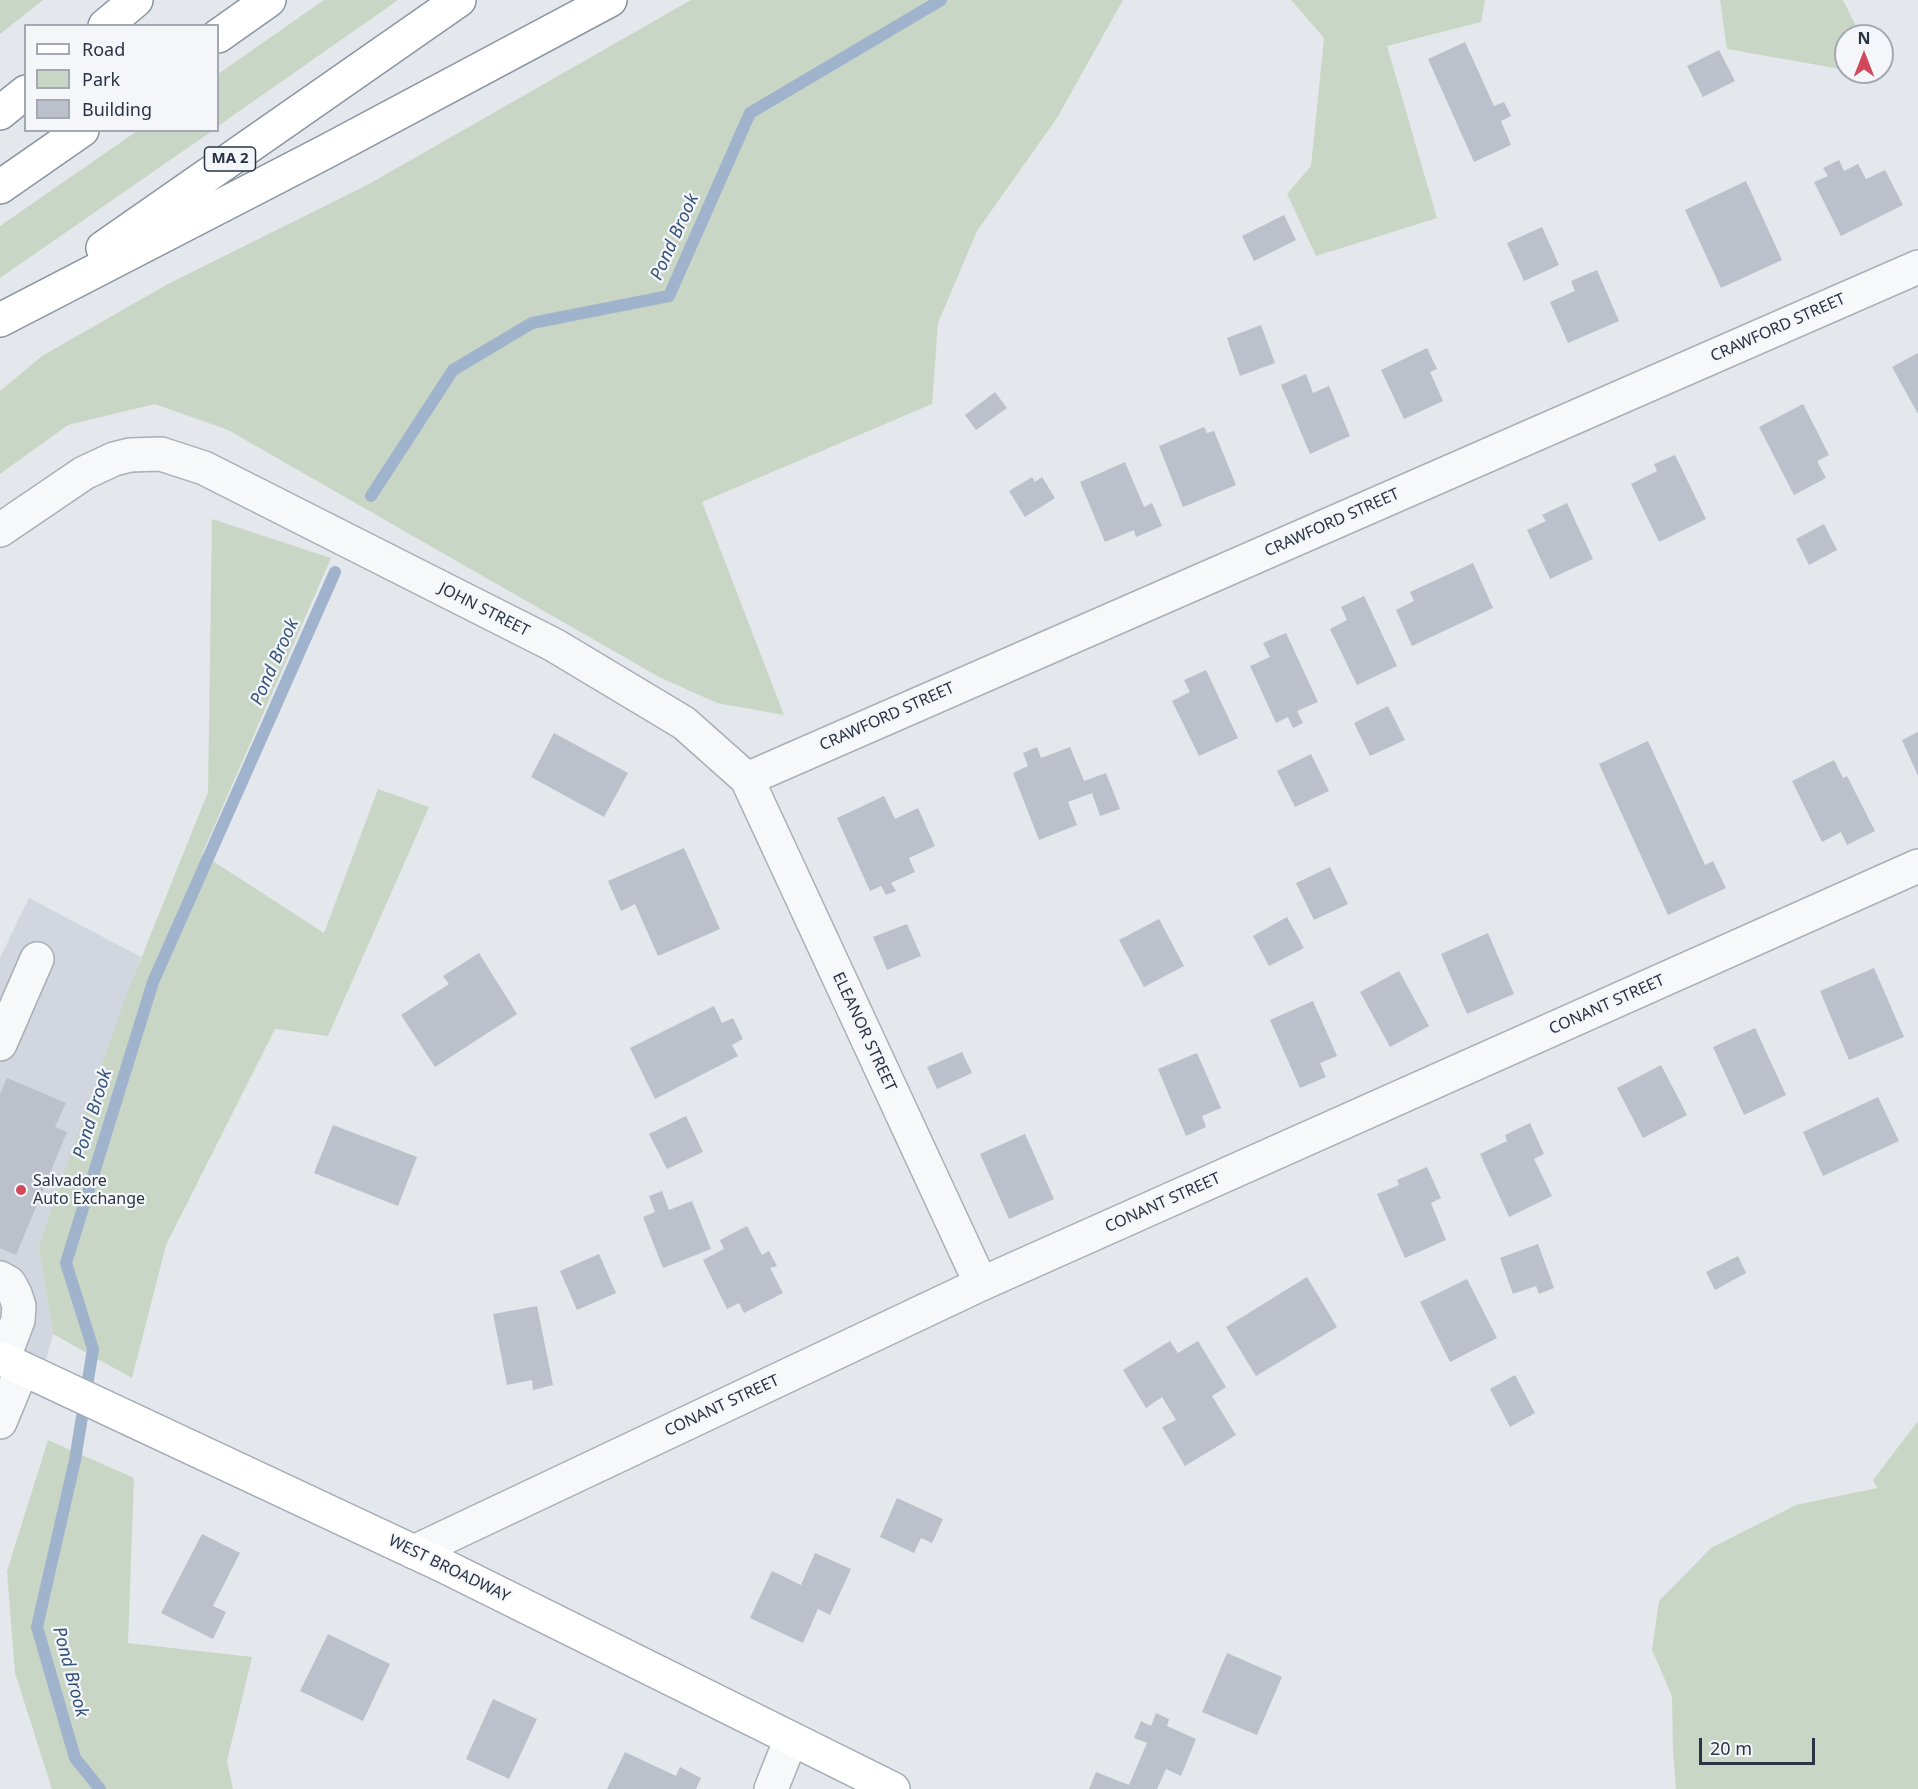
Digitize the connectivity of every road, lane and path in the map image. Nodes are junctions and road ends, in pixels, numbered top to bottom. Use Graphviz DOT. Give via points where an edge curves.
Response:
graph roads {
  1 [pos="136,0"];
  2 [pos="269,0"];
  3 [pos="459,0"];
  4 [pos="610,0"];
  5 [pos="107,24"];
  6 [pos="219,35"];
  7 [pos="24,94"];
  8 [pos="0,113"];
  9 [pos="79,132"];
  10 [pos="0,187"];
  11 [pos="1918,267"];
  12 [pos="0,320"];
  13 [pos="0,530"];
  14 [pos="747,779"];
  15 [pos="1918,866"];
  16 [pos="37,959"];
  17 [pos="0,1044"];
  18 [pos="0,1278"];
  19 [pos="981,1284"];
  20 [pos="8,1362"];
  21 [pos="0,1422"];
  22 [pos="414,1552"];
  23 [pos="791,1739"];
  24 [pos="771,1789"];
  25 [pos="893,1789"];
  1 -- 5 [label="main road"];
  2 -- 6 [label="main road"];
  3 -- 12 [label="main road, MA 2"];
  4 -- 12 [label="main road" via="327,152"];
  7 -- 8 [label="main road"];
  9 -- 10 [label="main road"];
  11 -- 14 [label="street, CRAWFORD STREET"];
  13 -- 14 [label="street, JOHN STREET" via="84,473 114,459 160,454 204,468 554,645 684,723"];
  14 -- 19 [label="street, ELEANOR STREET"];
  15 -- 19 [label="street, CONANT STREET"];
  16 -- 17 [label="street"];
  18 -- 20 [label="street" via="9,1283 19,1306"];
  19 -- 22 [label="street, CONANT STREET"];
  20 -- 21 [label="street"];
  20 -- 22 [label="main road, WEST BROADWAY"];
  22 -- 23 [label="main road, WEST BROADWAY"];
  23 -- 24 [label="street"];
  23 -- 25 [label="main road, WEST BROADWAY"];
}
